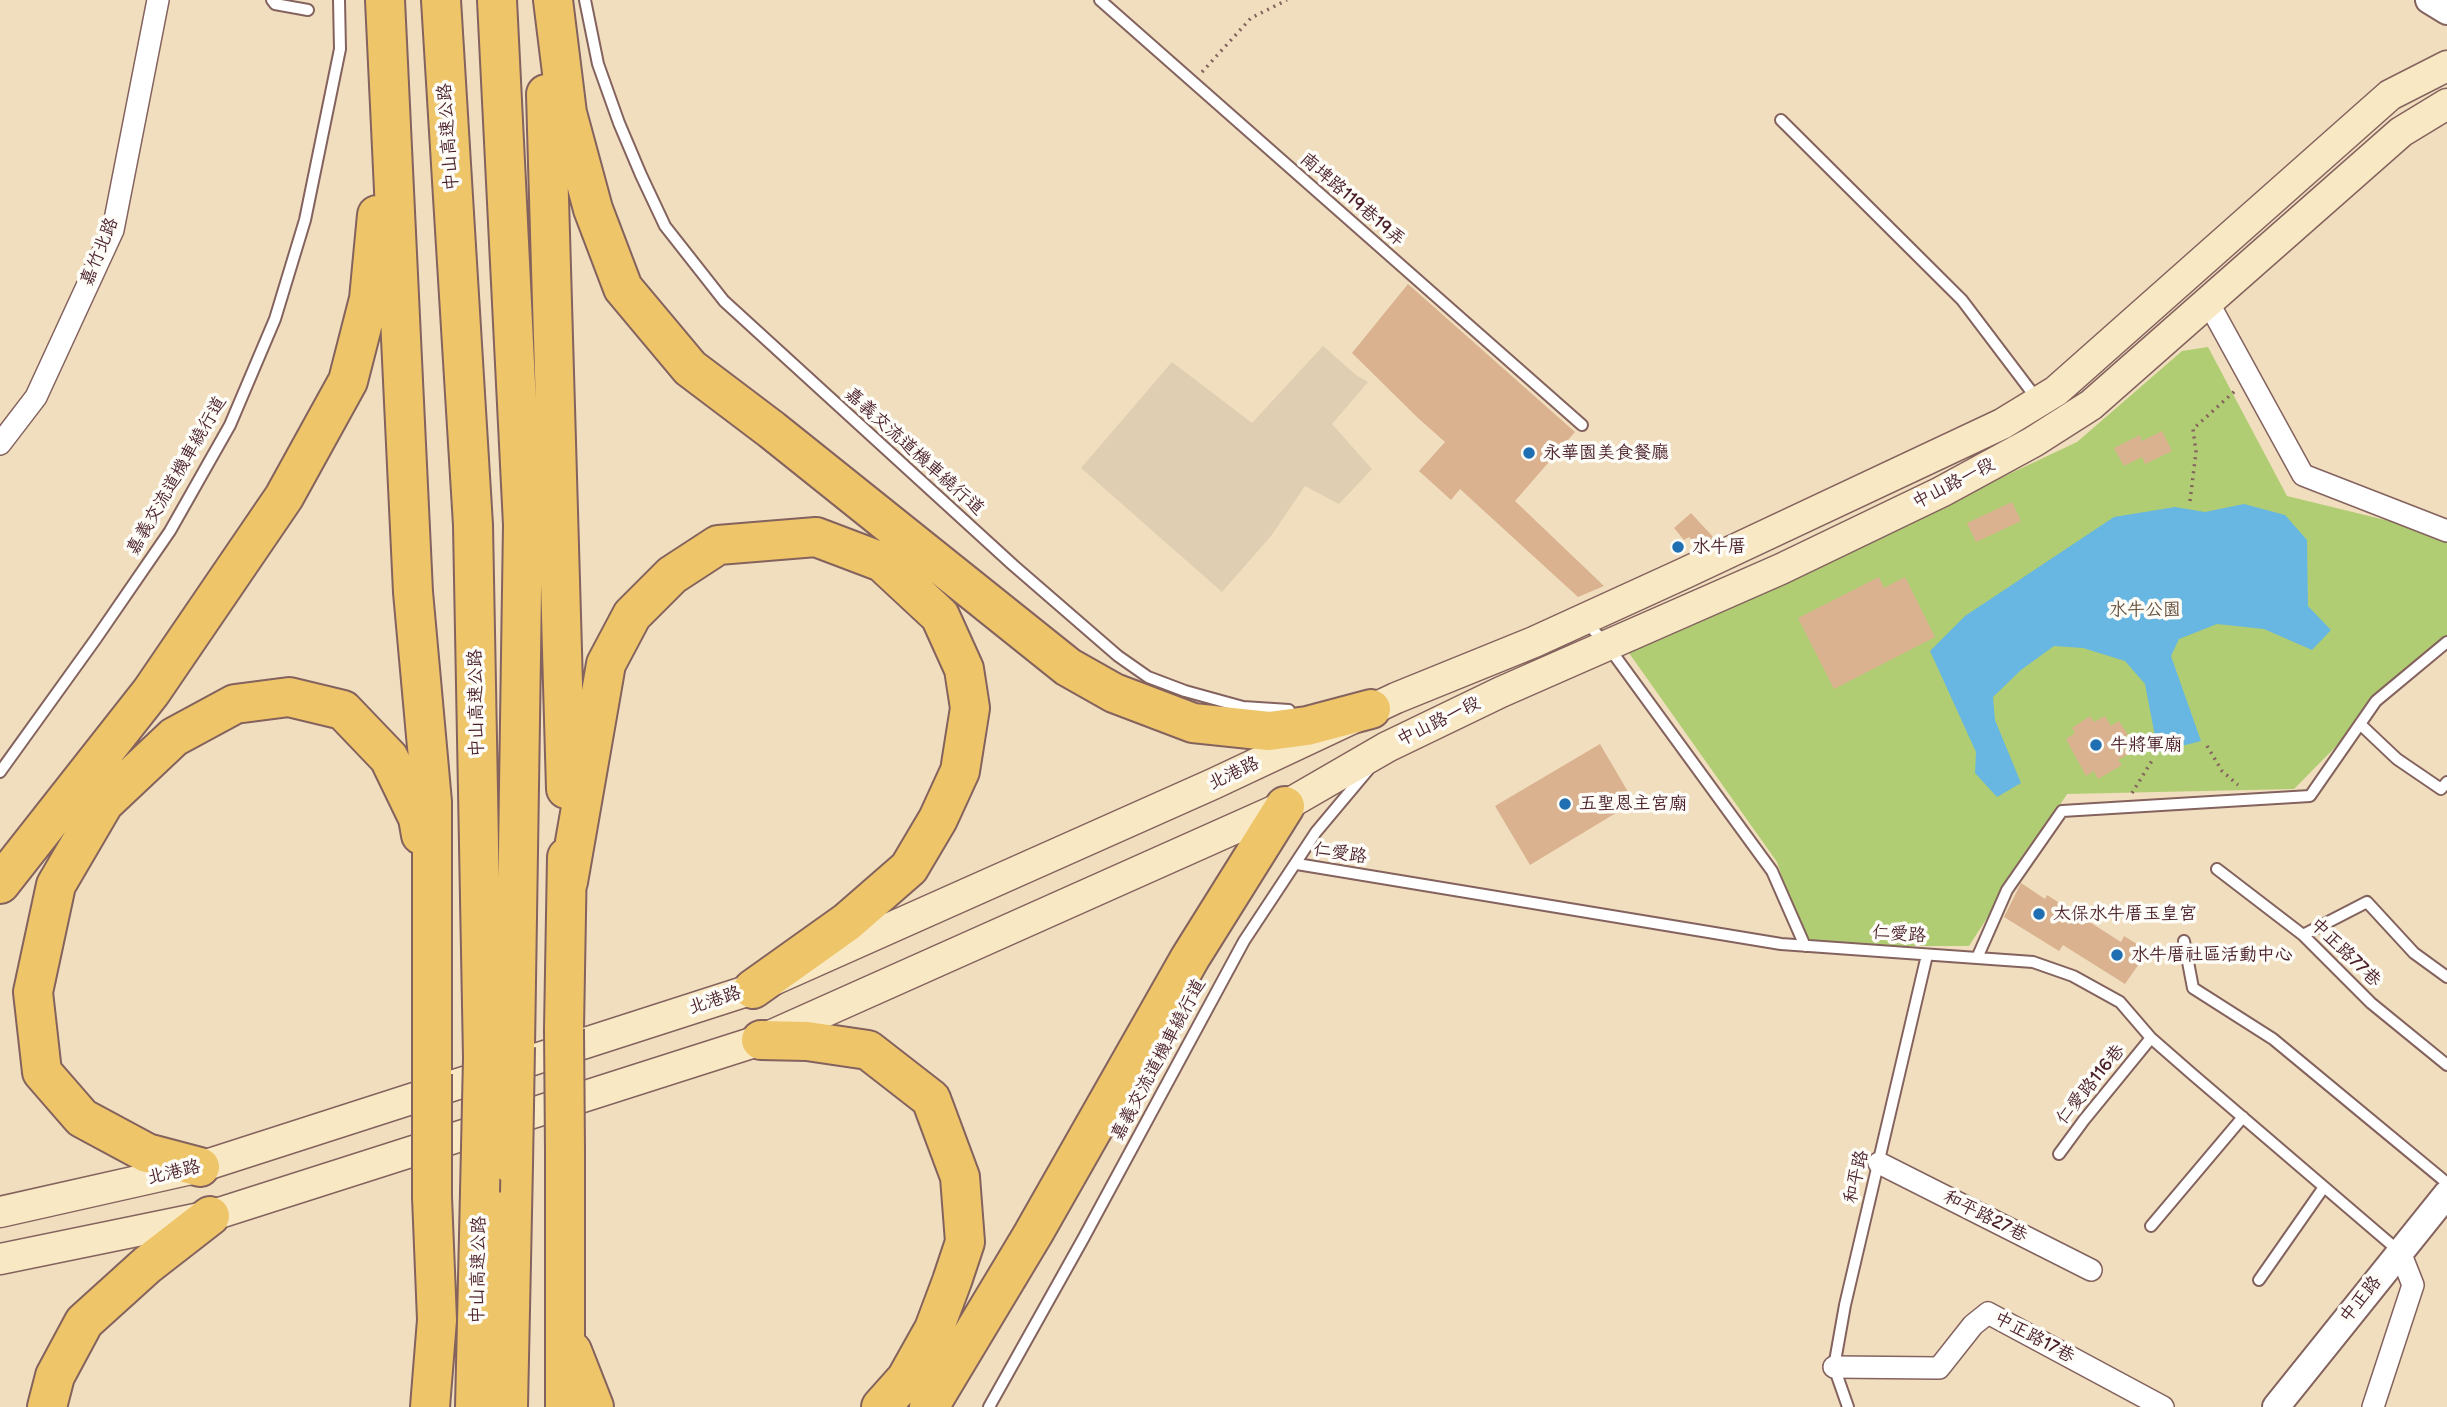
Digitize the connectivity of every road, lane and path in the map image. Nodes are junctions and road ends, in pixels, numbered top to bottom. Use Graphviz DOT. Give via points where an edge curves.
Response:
graph roads {
  1 [pos="158,0"];
  2 [pos="272,0"];
  3 [pos="339,0"];
  4 [pos="384,0"];
  5 [pos="441,0"];
  6 [pos="497,0"];
  7 [pos="543,0"];
  8 [pos="553,0"];
  9 [pos="585,0"];
  10 [pos="1100,0"];
  11 [pos="1287,0"];
  12 [pos="2429,0"];
  13 [pos="308,9"];
  14 [pos="2447,11"];
  15 [pos="2447,66"];
  16 [pos="1193,82"];
  17 [pos="2447,104"];
  18 [pos="1781,120"];
  19 [pos="2208,302"];
  20 [pos="2251,380"];
  21 [pos="2038,402"];
  22 [pos="1582,425"];
  23 [pos="3,435"];
  24 [pos="2190,501"];
  25 [pos="2447,531"];
  26 [pos="1584,620"];
  27 [pos="2447,642"];
  28 [pos="1607,645"];
  29 [pos="1370,704"];
  30 [pos="1306,708"];
  31 [pos="2360,724"];
  32 [pos="2207,746"];
  33 [pos="1387,747"];
  34 [pos="2152,759"];
  35 [pos="0,772"];
  36 [pos="2447,782"];
  37 [pos="2255,799"];
  38 [pos="1285,806"];
  39 [pos="2123,807"];
  40 [pos="1297,864"];
  41 [pos="2217,869"];
  42 [pos="568,882"];
  43 [pos="0,884"];
  44 [pos="433,907"];
  45 [pos="2303,935"];
  46 [pos="2185,942"];
  47 [pos="1805,946"];
  48 [pos="1927,955"];
  49 [pos="1977,958"];
  50 [pos="2447,977"];
  51 [pos="753,989"];
  52 [pos="2151,1038"];
  53 [pos="761,1040"];
  54 [pos="499,1052"];
  55 [pos="2447,1065"];
  56 [pos="2243,1117"];
  57 [pos="2059,1154"];
  58 [pos="1879,1163"];
  59 [pos="200,1167"];
  60 [pos="2447,1183"];
  61 [pos="2324,1187"];
  62 [pos="2447,1194"];
  63 [pos="0,1213"];
  64 [pos="210,1216"];
  65 [pos="2151,1226"];
  66 [pos="2400,1252"];
  67 [pos="0,1259"];
  68 [pos="2091,1270"];
  69 [pos="2259,1280"];
  70 [pos="437,1320"];
  71 [pos="563,1329"];
  72 [pos="1834,1367"];
  73 [pos="47,1407"];
  74 [pos="422,1407"];
  75 [pos="430,1407"];
  76 [pos="475,1407"];
  77 [pos="508,1407"];
  78 [pos="565,1407"];
  79 [pos="594,1407"];
  80 [pos="881,1407"];
  81 [pos="929,1407"];
  82 [pos="989,1407"];
  83 [pos="1848,1407"];
  84 [pos="2164,1407"];
  85 [pos="2276,1407"];
  86 [pos="2373,1407"];
  1 -- 23 [label="street, 嘉竹北路" via="113,230 36,397"];
  2 -- 13 [label="lane"];
  3 -- 35 [label="lane, 嘉義交流道機車繞行道" via="340,49 305,220 275,319 230,425 170,531"];
  4 -- 43 [label="highway" via="381,182 369,299 348,381 284,497 159,680"];
  4 -- 44 [label="highway" via="414,592 432,802"];
  5 -- 54 [label="highway, 中山高速公路" via="474,525"];
  6 -- 54 [label="highway, 中山高速公路" via="523,525"];
  7 -- 42 [label="highway"];
  8 -- 29 [label="highway" via="567,113 597,221 623,288 690,368 1068,667 1114,693 1193,723 1269,732 1307,726"];
  9 -- 30 [label="lane, 嘉義交流道機車繞行道" via="598,64 641,175 665,226 724,301 1013,565 1148,677 1242,707"];
  10 -- 16 [label="lane, 南埤路119巷19弄"];
  11 -- 16 [label="path" via="1251,18"];
  12 -- 14 [label="street"];
  15 -- 21 [label="main road, 中山路一段" via="2390,95"];
  16 -- 22 [label="lane, 南埤路119巷19弄"];
  17 -- 19 [label="main road, 中山路一段" via="2401,132"];
  18 -- 21 [label="lane" via="1962,300"];
  19 -- 20 [label="street"];
  19 -- 28 [label="main road, 中山路一段" via="2091,405 2033,442 1781,569"];
  20 -- 24 [label="path" via="2193,429 2196,452"];
  20 -- 25 [label="street" via="2303,475"];
  21 -- 26 [label="main road, 中山路一段" via="2002,424 1673,572"];
  26 -- 28 [label="lane"];
  26 -- 29 [label="main road, 中山路一段"];
  27 -- 31 [label="lane" via="2376,701"];
  28 -- 33 [label="main road, 中山路一段"];
  28 -- 47 [label="lane" via="1772,870"];
  29 -- 51 [label="main road, 北港路" via="1213,784"];
  31 -- 36 [label="lane" via="2397,759 2441,789"];
  31 -- 37 [label="lane" via="2310,796"];
  32 -- 37 [label="path" via="2222,771"];
  33 -- 38 [label="main road"];
  33 -- 40 [label="lane, 嘉義交流道機車繞行道" via="1316,832"];
  34 -- 39 [label="path"];
  37 -- 39 [label="lane"];
  38 -- 53 [label="main road"];
  38 -- 81 [label="highway" via="1190,958"];
  39 -- 49 [label="lane" via="2062,811 2007,890"];
  40 -- 47 [label="lane, 仁愛路"];
  40 -- 82 [label="lane, 嘉義交流道機車繞行道" via="1244,941"];
  41 -- 45 [label="lane, 中正路77巷"];
  42 -- 51 [label="highway" via="606,664 632,615 672,575 718,545 816,537 882,562 940,617 964,668 970,708 960,772 909,868 847,922"];
  42 -- 71 [label="highway, bridge"];
  44 -- 59 [label="highway" via="418,818 389,758 343,710 289,698 235,704 174,737 104,803 56,885 33,992 42,1072 82,1118 146,1153"];
  44 -- 70 [label="highway, bridge" via="432,1196"];
  45 -- 50 [label="lane" via="2367,902 2414,953"];
  45 -- 55 [label="lane, 中正路77巷" via="2371,1003"];
  46 -- 60 [label="lane" via="2193,988 2273,1039"];
  47 -- 48 [label="lane, 仁愛路"];
  48 -- 49 [label="lane, 仁愛路"];
  48 -- 58 [label="lane, 和平路"];
  49 -- 52 [label="lane, 仁愛路" via="2034,962 2073,976 2120,1002"];
  51 -- 59 [label="main road, 北港路"];
  52 -- 56 [label="lane, 仁愛路"];
  52 -- 57 [label="lane, 仁愛路116巷"];
  53 -- 64 [label="main road"];
  53 -- 80 [label="highway" via="868,1050 931,1099 960,1177 965,1242 952,1281 934,1329 906,1380"];
  54 -- 76 [label="highway, 中山高速公路, bridge" via="480,1192"];
  54 -- 77 [label="highway, 中山高速公路, bridge" via="513,1165"];
  56 -- 61 [label="lane, 仁愛路"];
  56 -- 65 [label="lane"];
  58 -- 68 [label="street, 和平路27巷"];
  58 -- 72 [label="lane, 和平路"];
  59 -- 63 [label="main road, 北港路"];
  61 -- 66 [label="lane, 仁愛路"];
  61 -- 69 [label="lane"];
  62 -- 66 [label="street, 中正路"];
  64 -- 67 [label="main road"];
  64 -- 73 [label="highway" via="84,1322 55,1376"];
  66 -- 85 [label="street, 中正路"];
  66 -- 86 [label="street" via="2413,1285"];
  70 -- 74 [label="highway"];
  70 -- 75 [label="highway"];
  71 -- 78 [label="highway"];
  71 -- 79 [label="highway"];
  72 -- 83 [label="lane"];
  72 -- 84 [label="street, 中正路17巷" via="1940,1368 1988,1313"];
}
